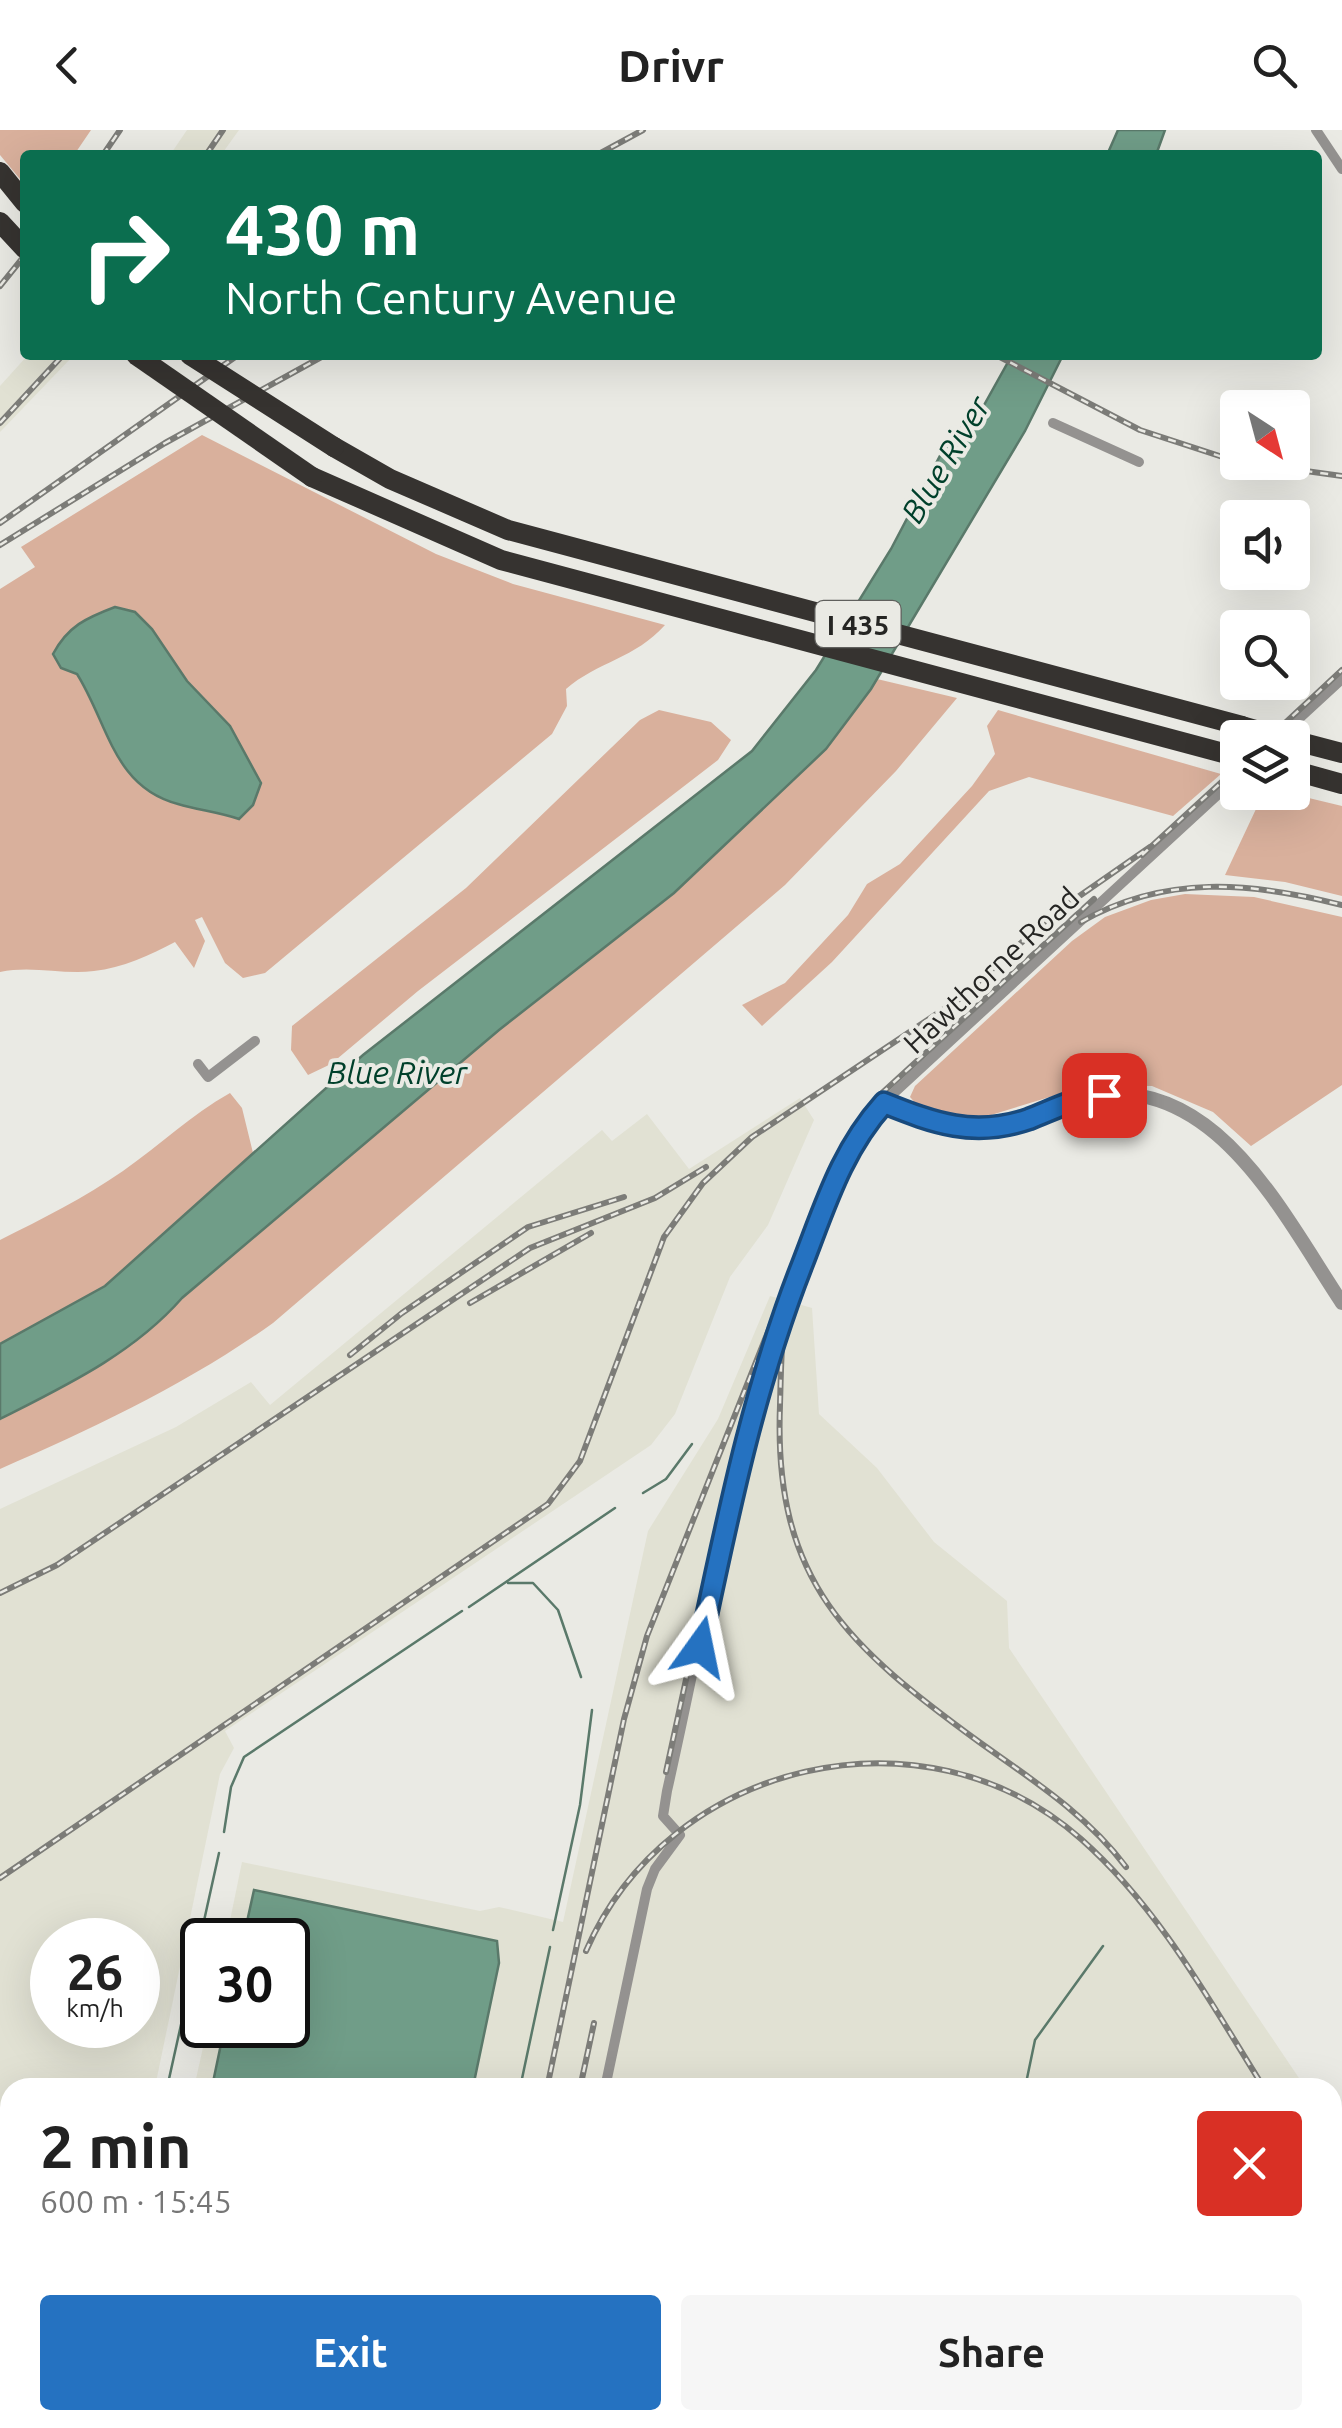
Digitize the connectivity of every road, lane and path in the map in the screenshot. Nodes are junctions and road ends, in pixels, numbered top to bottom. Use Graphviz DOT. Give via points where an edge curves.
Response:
graph roads {
  1 [pos="1316,130"];
  2 [pos="1342,169"];
  3 [pos="0,172"];
  4 [pos="20,197"];
  5 [pos="0,222"];
  6 [pos="20,244"];
  7 [pos="143,360"];
  8 [pos="198,360"];
  9 [pos="1053,423"];
  10 [pos="1138,462"];
  11 [pos="1342,679"];
  12 [pos="1220,720"];
  13 [pos="1300,720"];
  14 [pos="1220,753"];
  15 [pos="1310,775"];
  16 [pos="1342,784"];
  17 [pos="1220,793"];
  18 [pos="255,1040"];
  19 [pos="198,1064"];
  20 [pos="884,1103"];
  21 [pos="1342,1303"];
  22 [pos="607,2078"];
  1 -- 2 [label="street"];
  3 -- 4 [label="highway"];
  5 -- 6 [label="highway"];
  7 -- 14 [label="highway, I 435, bridge" via="312,477 502,560"];
  8 -- 12 [label="highway, I 435, bridge" via="390,479 508,530"];
  9 -- 10 [label="street"];
  11 -- 13 [label="street"];
  15 -- 16 [label="highway"];
  17 -- 20 [label="street, Hawthorne Road"];
  18 -- 19 [label="street" via="208,1077"];
  20 -- 21 [label="street" via="967,1130 1104,1095 1182,1110 1243,1156"];
  20 -- 22 [label="street, Hawthorne Road" via="838,1167 761,1374 667,1791 664,1816 680,1835 647,1889"];
}
